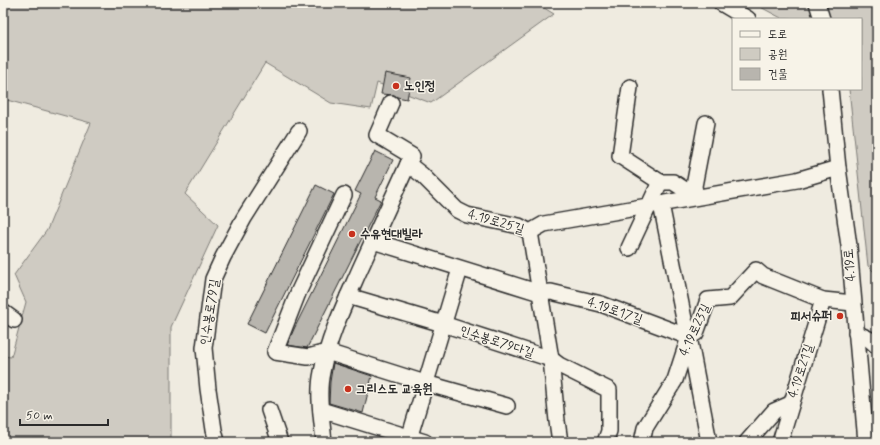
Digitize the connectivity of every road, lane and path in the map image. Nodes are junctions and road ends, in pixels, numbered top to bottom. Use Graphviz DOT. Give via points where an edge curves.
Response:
graph roads {
  1 [pos="720,3"];
  2 [pos="817,3"];
  3 [pos="746,18"];
  4 [pos="822,18"];
  5 [pos="630,87"];
  6 [pos="830,90"];
  7 [pos="391,103"];
  8 [pos="706,123"];
  9 [pos="299,131"];
  10 [pos="408,164"];
  11 [pos="838,168"];
  12 [pos="660,182"];
  13 [pos="344,195"];
  14 [pos="696,197"];
  15 [pos="655,205"];
  16 [pos="530,232"];
  17 [pos="373,241"];
  18 [pos="629,248"];
  19 [pos="460,268"];
  20 [pos="540,293"];
  21 [pos="348,296"];
  22 [pos="823,300"];
  23 [pos="853,303"];
  24 [pos="443,324"];
  25 [pos="856,333"];
  26 [pos="689,337"];
  27 [pos="877,346"];
  28 [pos="327,352"];
  29 [pos="551,359"];
  30 [pos="426,383"];
  31 [pos="790,404"];
  32 [pos="507,406"];
  33 [pos="269,410"];
  34 [pos="321,410"];
  35 [pos="409,440"];
  36 [pos="862,441"];
  37 [pos="217,442"];
  38 [pos="280,442"];
  39 [pos="324,442"];
  40 [pos="425,442"];
  41 [pos="560,442"];
  42 [pos="605,442"];
  43 [pos="642,442"];
  44 [pos="710,442"];
  45 [pos="747,442"];
  46 [pos="780,442"];
  1 -- 3 [label="street"];
  2 -- 4 [label="street"];
  5 -- 12 [label="street" via="620,156"];
  6 -- 11 [label="street, 4.19로"];
  7 -- 10 [label="street, 4.19로25길" via="377,136 412,156"];
  8 -- 14 [label="street" via="694,186"];
  9 -- 37 [label="street, 인수봉로79길" via="244,218 213,279 204,348"];
  10 -- 16 [label="street, 4.19로25길" via="457,210 467,215 519,226"];
  10 -- 17 [label="street"];
  11 -- 14 [label="street, 4.19로25길" via="797,180"];
  11 -- 23 [label="street, 4.19로" via="849,246"];
  12 -- 14 [label="street" via="673,182"];
  12 -- 15 [label="street"];
  13 -- 28 [label="street" via="298,293 275,352 308,357"];
  14 -- 15 [label="street, 4.19로25길"];
  15 -- 16 [label="street, 4.19로25길" via="544,224"];
  15 -- 18 [label="street"];
  15 -- 26 [label="street"];
  16 -- 20 [label="street"];
  17 -- 19 [label="street"];
  17 -- 21 [label="street"];
  19 -- 20 [label="street"];
  19 -- 24 [label="street, 인수봉로79다길"];
  20 -- 26 [label="street, 4.19로17길" via="601,304"];
  20 -- 29 [label="street"];
  21 -- 24 [label="street"];
  21 -- 28 [label="street"];
  22 -- 23 [label="street, 4.19로23길"];
  22 -- 26 [label="street, 4.19로23길" via="763,276 756,270 730,298 708,300 696,333"];
  22 -- 31 [label="street, 4.19로21길"];
  23 -- 25 [label="street, 4.19로"];
  24 -- 29 [label="street, 인수봉로79다길"];
  24 -- 30 [label="street, 인수봉로79다길"];
  25 -- 27 [label="street"];
  25 -- 36 [label="street, 4.19로"];
  26 -- 43 [label="street, 4.19로23길" via="674,380 646,428"];
  26 -- 44 [label="street"];
  28 -- 30 [label="street"];
  28 -- 34 [label="street" via="321,373"];
  29 -- 41 [label="street"];
  29 -- 42 [label="street" via="609,390 609,431"];
  30 -- 32 [label="street"];
  30 -- 35 [label="street, 인수봉로79다길"];
  31 -- 45 [label="street" via="774,411"];
  31 -- 46 [label="street, 4.19로21길"];
  33 -- 38 [label="street"];
  34 -- 35 [label="street"];
  34 -- 39 [label="street"];
  35 -- 40 [label="street"];
}
